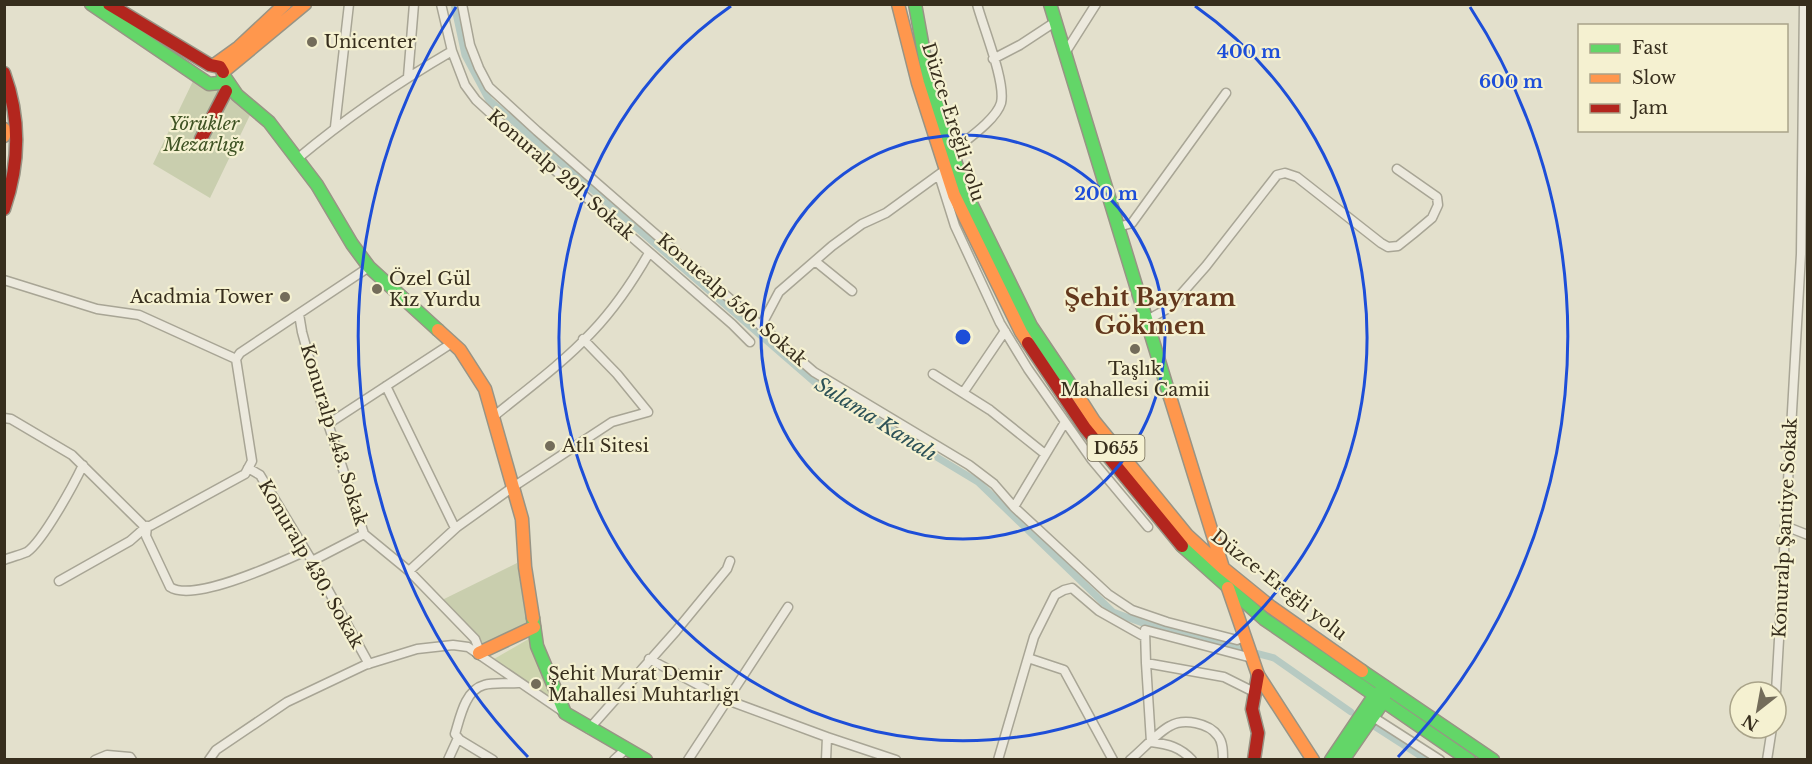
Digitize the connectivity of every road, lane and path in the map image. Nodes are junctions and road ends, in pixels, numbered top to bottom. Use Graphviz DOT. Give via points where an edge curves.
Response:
graph roads {
  1 [pos="91,4"];
  2 [pos="109,4"];
  3 [pos="285,4"];
  4 [pos="305,4"];
  5 [pos="349,4"];
  6 [pos="414,4"];
  7 [pos="441,4"];
  8 [pos="462,4"];
  9 [pos="898,4"];
  10 [pos="915,4"];
  11 [pos="976,4"];
  12 [pos="1050,4"];
  13 [pos="1096,4"];
  14 [pos="1804,4"];
  15 [pos="1055,22"];
  16 [pos="452,51"];
  17 [pos="1065,53"];
  18 [pos="993,59"];
  19 [pos="218,69"];
  20 [pos="4,73"];
  21 [pos="408,77"];
  22 [pos="209,82"];
  23 [pos="232,93"];
  24 [pos="1227,93"];
  25 [pos="1806,102"];
  26 [pos="335,128"];
  27 [pos="4,129"];
  28 [pos="4,135"];
  29 [pos="201,139"];
  30 [pos="952,152"];
  31 [pos="297,159"];
  32 [pos="1397,169"];
  33 [pos="942,172"];
  34 [pos="4,209"];
  35 [pos="1118,227"];
  36 [pos="649,253"];
  37 [pos="815,261"];
  38 [pos="369,267"];
  39 [pos="4,280"];
  40 [pos="852,291"];
  41 [pos="299,314"];
  42 [pos="1147,320"];
  43 [pos="761,326"];
  44 [pos="1005,332"];
  45 [pos="583,339"];
  46 [pos="750,342"];
  47 [pos="452,343"];
  48 [pos="236,359"];
  49 [pos="933,374"];
  50 [pos="386,386"];
  51 [pos="963,393"];
  52 [pos="493,417"];
  53 [pos="4,418"];
  54 [pos="1065,423"];
  55 [pos="328,424"];
  56 [pos="1045,454"];
  57 [pos="83,465"];
  58 [pos="248,468"];
  59 [pos="513,487"];
  60 [pos="1014,507"];
  61 [pos="147,526"];
  62 [pos="1785,526"];
  63 [pos="1148,527"];
  64 [pos="455,528"];
  65 [pos="364,534"];
  66 [pos="1808,536"];
  67 [pos="306,551"];
  68 [pos="4,560"];
  69 [pos="312,561"];
  70 [pos="730,561"];
  71 [pos="1223,568"];
  72 [pos="409,571"];
  73 [pos="59,581"];
  74 [pos="1228,588"];
  75 [pos="788,607"];
  76 [pos="534,627"];
  77 [pos="1145,637"];
  78 [pos="1245,637"];
  79 [pos="479,652"];
  80 [pos="1028,658"];
  81 [pos="1252,658"];
  82 [pos="649,659"];
  83 [pos="1146,663"];
  84 [pos="369,664"];
  85 [pos="1258,675"];
  86 [pos="1777,680"];
  87 [pos="519,683"];
  88 [pos="1386,688"];
  89 [pos="1254,692"];
  90 [pos="1378,699"];
  91 [pos="727,700"];
  92 [pos="565,713"];
  93 [pos="1373,717"];
  94 [pos="589,729"];
  95 [pos="827,737"];
  96 [pos="459,738"];
  97 [pos="1770,740"];
  98 [pos="1151,742"];
  99 [pos="626,749"];
  100 [pos="95,759"];
  101 [pos="132,759"];
  102 [pos="209,759"];
  103 [pos="448,759"];
  104 [pos="493,759"];
  105 [pos="614,759"];
  106 [pos="646,759"];
  107 [pos="688,759"];
  108 [pos="826,759"];
  109 [pos="896,759"];
  110 [pos="998,759"];
  111 [pos="1113,759"];
  112 [pos="1130,759"];
  113 [pos="1192,759"];
  114 [pos="1223,759"];
  115 [pos="1254,759"];
  116 [pos="1313,759"];
  117 [pos="1330,759"];
  118 [pos="1343,759"];
  119 [pos="1440,759"];
  120 [pos="1469,759"];
  121 [pos="1493,759"];
  122 [pos="1767,759"];
  1 -- 22 [label="main road"];
  2 -- 19 [label="main road"];
  3 -- 19 [label="main road"];
  4 -- 19 [label="main road" via="253,50"];
  5 -- 26 [label="street"];
  6 -- 21 [label="street"];
  7 -- 16 [label="street, Konuralp 291. Sokak"];
  8 -- 43 [label="street, Konuealp 550. Sokak" via="470,45 489,87"];
  9 -- 33 [label="main road, Düzce-Ereğli yolu"];
  10 -- 30 [label="main road, Düzce-Ereğli yolu / D655" via="929,81"];
  11 -- 18 [label="street"];
  12 -- 15 [label="main road"];
  13 -- 17 [label="street"];
  14 -- 25 [label="street, Konuralp Şantiye Sokak"];
  15 -- 17 [label="main road"];
  15 -- 18 [label="street"];
  16 -- 21 [label="street"];
  16 -- 36 [label="street, Konuralp 291. Sokak" via="465,85 476,100"];
  17 -- 35 [label="main road"];
  18 -- 30 [label="street" via="1001,84 1001,103 990,120"];
  19 -- 22 [label="main road" via="221,81"];
  19 -- 22 [label="main road" via="205,70"];
  19 -- 23 [label="main road"];
  20 -- 34 [label="main road" via="15,109 16,169"];
  21 -- 26 [label="street"];
  22 -- 23 [label="main road"];
  23 -- 29 [label="main road"];
  23 -- 31 [label="main road" via="269,122"];
  24 -- 35 [label="street" via="1132,223"];
  25 -- 62 [label="street, Konuralp Şantiye Sokak"];
  26 -- 31 [label="street"];
  27 -- 28 [label="main road"];
  30 -- 71 [label="main road, Düzce-Ereğli yolu / D655" via="965,191 1031,326 1094,421 1186,535"];
  31 -- 38 [label="main road"];
  32 -- 42 [label="street" via="1437,197 1438,205 1432,218 1398,246 1381,243 1297,177 1277,175 1176,300"];
  33 -- 37 [label="street" via="885,213 849,233"];
  33 -- 44 [label="street" via="955,226"];
  33 -- 74 [label="main road, Düzce-Ereğli yolu" via="1021,332 1085,428 1178,543"];
  35 -- 42 [label="main road"];
  36 -- 45 [label="street" via="635,278"];
  36 -- 46 [label="street, Konuralp 291. Sokak"];
  37 -- 40 [label="street"];
  37 -- 43 [label="street" via="779,292"];
  38 -- 41 [label="street"];
  38 -- 47 [label="main road"];
  39 -- 48 [label="street" via="97,309 139,315"];
  41 -- 48 [label="street" via="240,352"];
  41 -- 55 [label="street, Konuralp 443. Sokak"];
  42 -- 71 [label="main road"];
  43 -- 60 [label="street, Konuealp 550. Sokak" via="814,372 969,465 994,484"];
  44 -- 51 [label="street"];
  44 -- 54 [label="street"];
  45 -- 52 [label="street"];
  45 -- 59 [label="street" via="648,412 612,422"];
  47 -- 50 [label="street"];
  47 -- 52 [label="main road" via="484,389"];
  48 -- 58 [label="street" via="252,461"];
  49 -- 51 [label="street"];
  50 -- 55 [label="street"];
  50 -- 64 [label="street"];
  51 -- 56 [label="street"];
  52 -- 59 [label="main road"];
  53 -- 57 [label="street"];
  54 -- 56 [label="street"];
  54 -- 63 [label="street"];
  55 -- 65 [label="street, Konuralp 443. Sokak"];
  56 -- 60 [label="street"];
  57 -- 61 [label="street"];
  57 -- 68 [label="street" via="45,531 28,551"];
  58 -- 61 [label="street" via="245,474"];
  58 -- 67 [label="street, Konuralp 430. Sokak" via="260,475"];
  59 -- 64 [label="street"];
  59 -- 76 [label="main road" via="522,519"];
  60 -- 78 [label="street, Konuealp 550. Sokak" via="1108,594 1132,610 1237,639"];
  61 -- 67 [label="street" via="146,536 176,592 195,592 223,584"];
  61 -- 73 [label="street" via="130,541"];
  62 -- 66 [label="street"];
  62 -- 86 [label="street, Konuralp Şantiye Sokak"];
  64 -- 72 [label="street"];
  65 -- 69 [label="street"];
  65 -- 72 [label="street, Konuralp 443. Sokak"];
  67 -- 69 [label="street, Konuralp 430. Sokak"];
  69 -- 84 [label="street, Konuralp 430. Sokak"];
  70 -- 82 [label="street"];
  71 -- 88 [label="main road, Düzce-Ereğli yolu / D655"];
  72 -- 79 [label="street, Konuralp 443. Sokak" via="475,639"];
  74 -- 78 [label="main road"];
  74 -- 90 [label="main road, Düzce-Ereğli yolu" via="1264,619"];
  75 -- 91 [label="street"];
  76 -- 79 [label="main road"];
  76 -- 92 [label="main road" via="537,646"];
  77 -- 80 [label="street" via="1099,611 1072,588 1055,595"];
  77 -- 81 [label="street" via="1145,630"];
  77 -- 83 [label="street"];
  78 -- 81 [label="main road"];
  79 -- 84 [label="street" via="453,645 417,649"];
  79 -- 87 [label="street"];
  80 -- 110 [label="street"];
  80 -- 111 [label="street" via="1064,670"];
  81 -- 85 [label="main road"];
  82 -- 91 [label="street"];
  82 -- 94 [label="street"];
  83 -- 89 [label="street" via="1224,677"];
  83 -- 98 [label="street"];
  84 -- 102 [label="street" via="287,702 216,750"];
  85 -- 89 [label="main road"];
  85 -- 116 [label="main road"];
  87 -- 92 [label="street"];
  87 -- 96 [label="street" via="483,685 472,692 455,734"];
  88 -- 90 [label="main road"];
  88 -- 121 [label="main road, Düzce-Ereğli yolu / D655"];
  89 -- 115 [label="main road" via="1252,709 1258,733"];
  90 -- 93 [label="main road"];
  90 -- 117 [label="main road"];
  90 -- 120 [label="main road, Düzce-Ereğli yolu"];
  91 -- 95 [label="street"];
  91 -- 107 [label="street"];
  92 -- 94 [label="main road"];
  93 -- 118 [label="main road"];
  93 -- 119 [label="street"];
  94 -- 99 [label="main road"];
  95 -- 108 [label="street"];
  95 -- 109 [label="street"];
  96 -- 103 [label="street"];
  96 -- 104 [label="street"];
  97 -- 122 [label="street"];
  98 -- 112 [label="street"];
  98 -- 113 [label="street" via="1183,749"];
  98 -- 114 [label="street" via="1171,725 1203,725 1219,737"];
  99 -- 105 [label="street"];
  99 -- 106 [label="main road"];
  100 -- 101 [label="street" via="107,755"];
}
